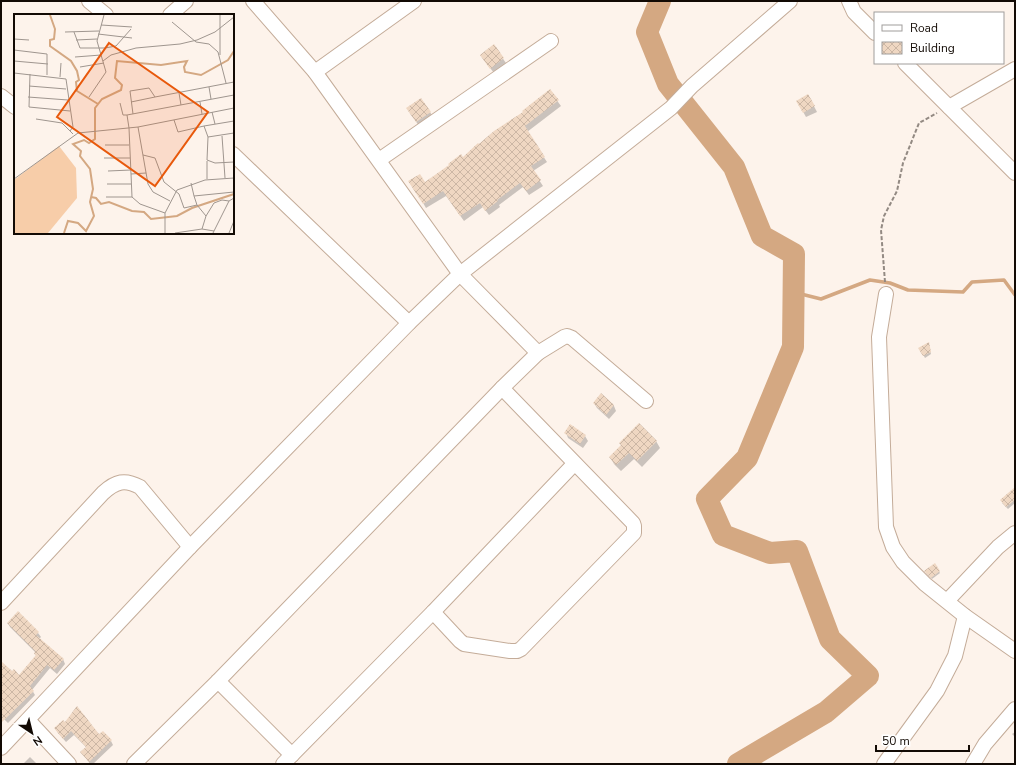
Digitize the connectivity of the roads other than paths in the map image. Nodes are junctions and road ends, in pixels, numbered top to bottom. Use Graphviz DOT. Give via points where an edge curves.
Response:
graph roads {
  1 [pos="89,1"];
  2 [pos="186,1"];
  3 [pos="253,1"];
  4 [pos="414,1"];
  5 [pos="790,1"];
  6 [pos="849,1"];
  7 [pos="105,14"];
  8 [pos="171,14"];
  9 [pos="874,32"];
  10 [pos="551,41"];
  11 [pos="906,64"];
  12 [pos="1015,68"];
  13 [pos="315,72"];
  14 [pos="1,96"];
  15 [pos="14,106"];
  16 [pos="949,107"];
  17 [pos="234,156"];
  18 [pos="379,160"];
  19 [pos="1015,173"];
  20 [pos="460,274"];
  21 [pos="886,294"];
  22 [pos="409,323"];
  23 [pos="538,353"];
  24 [pos="502,388"];
  25 [pos="646,401"];
  26 [pos="574,464"];
  27 [pos="1015,533"];
  28 [pos="190,547"];
  29 [pos="947,601"];
  30 [pos="1,603"];
  31 [pos="433,612"];
  32 [pos="965,616"];
  33 [pos="1013,645"];
  34 [pos="218,681"];
  35 [pos="1015,709"];
  36 [pos="28,720"];
  37 [pos="1,748"];
  38 [pos="287,759"];
  39 [pos="69,764"];
  40 [pos="134,764"];
  41 [pos="884,764"];
  42 [pos="973,764"];
  1 -- 7 [label="street"];
  2 -- 8 [label="street"];
  3 -- 13 [label="street"];
  4 -- 13 [label="street"];
  5 -- 20 [label="street" via="692,86 671,108"];
  6 -- 9 [label="street" via="854,12"];
  10 -- 18 [label="street"];
  11 -- 16 [label="street"];
  12 -- 16 [label="street"];
  13 -- 18 [label="street"];
  14 -- 15 [label="street"];
  16 -- 19 [label="street"];
  17 -- 22 [label="street"];
  18 -- 20 [label="street"];
  20 -- 22 [label="street"];
  20 -- 23 [label="street"];
  21 -- 29 [label="street" via="879,337 886,527 893,547 903,562"];
  22 -- 28 [label="street"];
  23 -- 24 [label="street"];
  23 -- 25 [label="street" via="567,336 572,338"];
  24 -- 26 [label="street"];
  24 -- 34 [label="street"];
  26 -- 31 [label="street"];
  26 -- 31 [label="street" via="633,523 632,535 517,651 464,644"];
  27 -- 29 [label="street" via="998,547"];
  28 -- 30 [label="street" via="140,487 132,482 120,482 103,493"];
  28 -- 36 [label="street"];
  29 -- 32 [label="street"];
  31 -- 38 [label="street"];
  32 -- 33 [label="street"];
  32 -- 41 [label="street" via="955,656 937,691"];
  34 -- 38 [label="street"];
  34 -- 40 [label="street"];
  35 -- 42 [label="street" via="985,744"];
  36 -- 37 [label="street"];
  36 -- 39 [label="street"];
}
